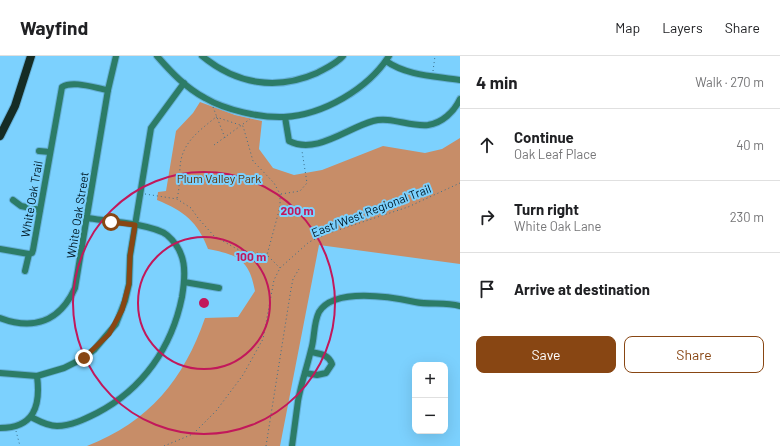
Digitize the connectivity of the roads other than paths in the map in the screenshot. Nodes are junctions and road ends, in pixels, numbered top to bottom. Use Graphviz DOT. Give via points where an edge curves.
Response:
graph roads {
  1 [pos="31,56"];
  2 [pos="116,56"];
  3 [pos="157,56"];
  4 [pos="202,56"];
  5 [pos="343,56"];
  6 [pos="388,58"];
  7 [pos="460,80"];
  8 [pos="184,84"];
  9 [pos="108,90"];
  10 [pos="460,99"];
  11 [pos="285,117"];
  12 [pos="0,136"];
  13 [pos="40,150"];
  14 [pos="50,152"];
  15 [pos="13,200"];
  16 [pos="40,210"];
  17 [pos="87,218"];
  18 [pos="135,225"];
  19 [pos="0,249"];
  20 [pos="29,254"];
  21 [pos="25,270"];
  22 [pos="184,282"];
  23 [pos="219,288"];
  24 [pos="460,306"];
  25 [pos="0,318"];
  26 [pos="311,352"];
  27 [pos="305,372"];
  28 [pos="0,373"];
  29 [pos="37,376"];
  30 [pos="31,417"];
  31 [pos="0,428"];
  32 [pos="292,446"];
  1 -- 12 [label="main road" via="15,106"];
  2 -- 9 [label="street, White Oak Street"];
  3 -- 8 [label="street"];
  4 -- 5 [label="street" via="216,68 237,77 256,82 277,83 306,77"];
  6 -- 7 [label="street" via="406,71"];
  6 -- 11 [label="street" via="367,82 343,98 305,113"];
  8 -- 11 [label="street" via="225,107"];
  8 -- 18 [label="street" via="151,128"];
  9 -- 14 [label="street, White Oak Trail" via="66,84 62,87"];
  9 -- 17 [label="street, White Oak Street"];
  10 -- 11 [label="street" via="448,116 428,125 373,121 334,138 302,146 289,141"];
  13 -- 14 [label="street, White Oak Trail"];
  14 -- 16 [label="street, White Oak Trail"];
  15 -- 16 [label="street" via="21,206"];
  16 -- 20 [label="street, White Oak Trail" via="33,250"];
  17 -- 18 [label="street"];
  17 -- 25 [label="street, White Oak Street" via="77,282 68,302 56,314 31,324 13,323"];
  18 -- 22 [label="street" via="157,230 176,245 184,262"];
  18 -- 29 [label="street" via="128,292 116,324 103,342 84,358 64,368"];
  19 -- 20 [label="street"];
  20 -- 21 [label="street, White Oak Trail"];
  22 -- 23 [label="street"];
  22 -- 30 [label="street" via="176,321 166,345 146,374 128,392 102,410 75,422 56,426"];
  24 -- 26 [label="street" via="372,295 332,301 320,310 315,321"];
  26 -- 27 [label="street"];
  26 -- 27 [label="street" via="330,358 332,364 326,373 317,375"];
  27 -- 32 [label="street" via="298,400"];
  28 -- 29 [label="street"];
  29 -- 30 [label="street" via="40,393"];
  30 -- 31 [label="street" via="14,427"];
}
